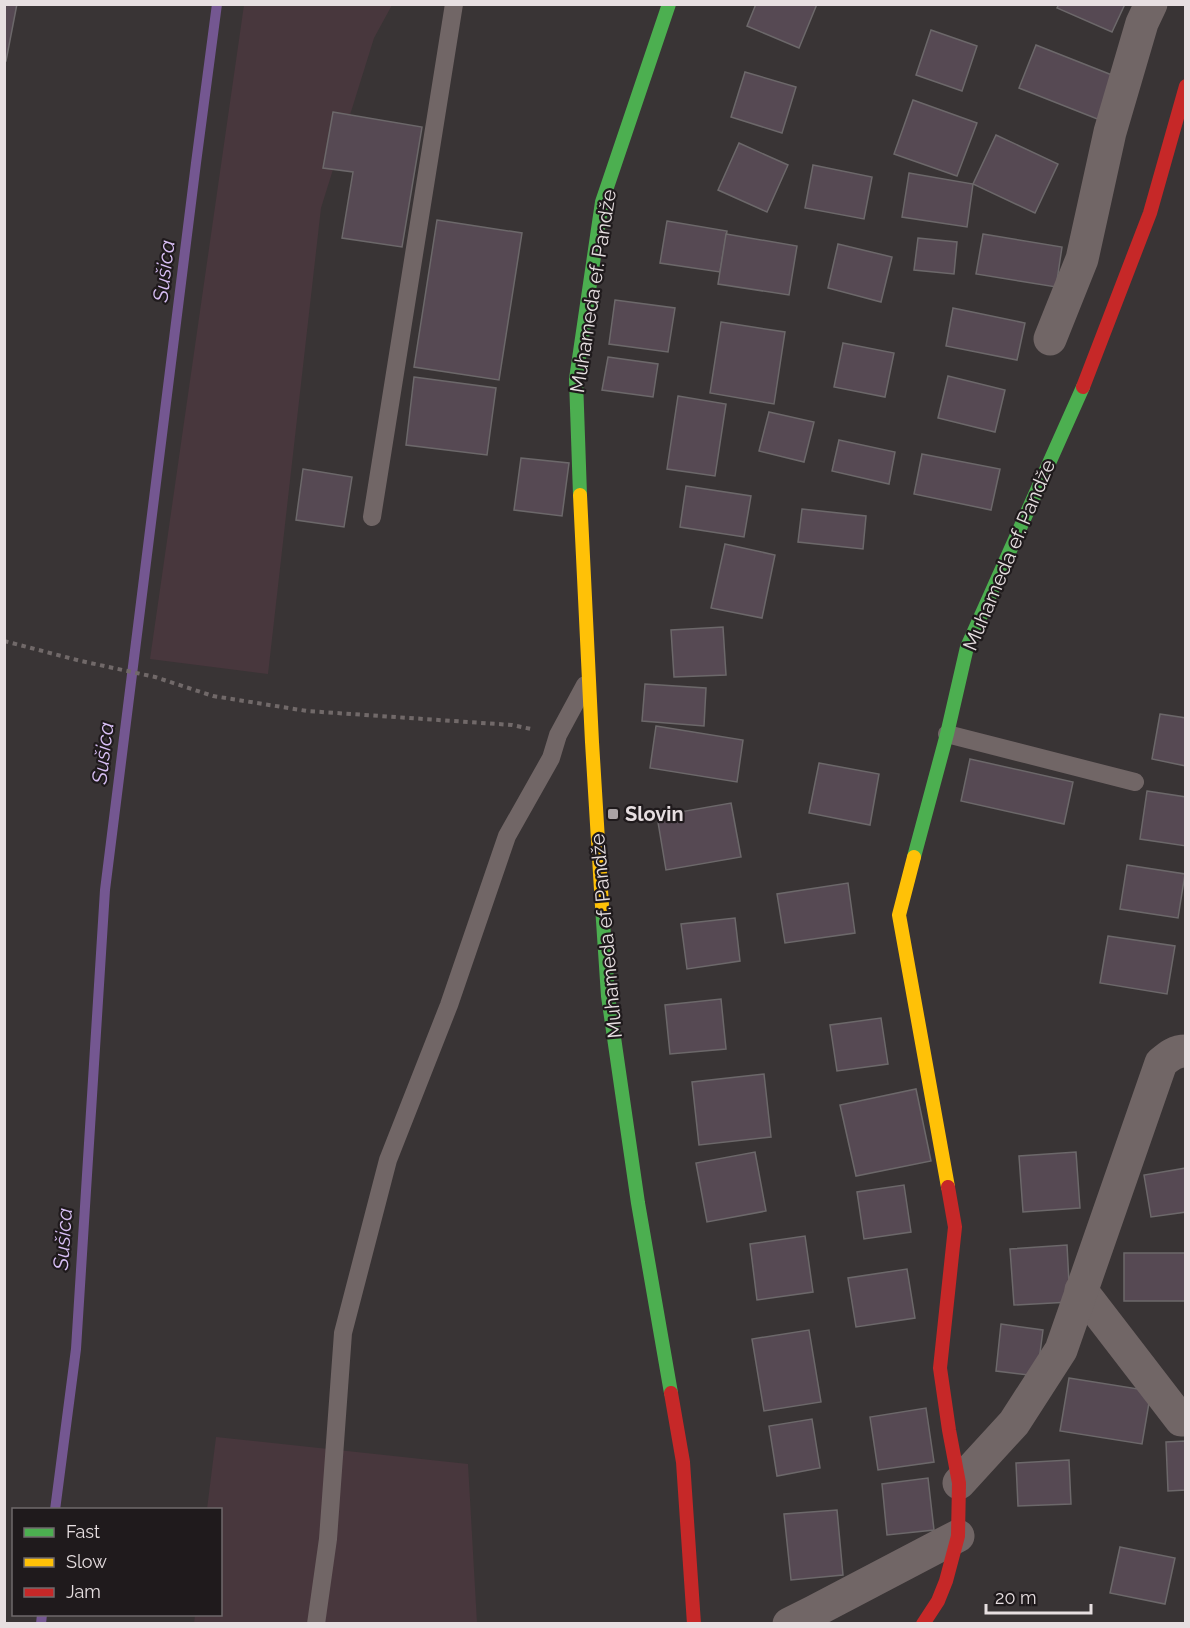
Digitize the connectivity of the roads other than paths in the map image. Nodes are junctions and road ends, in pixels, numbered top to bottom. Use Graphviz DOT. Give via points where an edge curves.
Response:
graph roads {
  1 [pos="454,4"];
  2 [pos="669,4"];
  3 [pos="1151,4"];
  4 [pos="1185,86"];
  5 [pos="1050,339"];
  6 [pos="372,517"];
  7 [pos="589,678"];
  8 [pos="947,734"];
  9 [pos="1135,782"];
  10 [pos="1185,1051"];
  11 [pos="1081,1290"];
  12 [pos="1185,1420"];
  13 [pos="959,1483"];
  14 [pos="958,1536"];
  15 [pos="316,1623"];
  16 [pos="694,1623"];
  17 [pos="789,1623"];
  18 [pos="923,1623"];
  1 -- 6 [label="lane"];
  2 -- 7 [label="street, Muhameda ef. Pandže" via="602,202 576,379"];
  3 -- 5 [label="street" via="1110,132 1082,259"];
  4 -- 8 [label="street, Muhameda ef. Pandže" via="1150,213 1085,380 967,647"];
  7 -- 15 [label="lane" via="558,735 551,758 507,836 449,1005 388,1160 343,1333 328,1539"];
  7 -- 16 [label="street, Muhameda ef. Pandže" via="608,996 638,1203 683,1462"];
  8 -- 9 [label="lane"];
  8 -- 13 [label="street, Muhameda ef. Pandže" via="899,915 955,1227 940,1368"];
  10 -- 11 [label="street" via="1176,1052 1161,1063"];
  11 -- 12 [label="street" via="1180,1420"];
  11 -- 13 [label="street" via="1061,1350 1014,1423"];
  13 -- 14 [label="street, Muhameda ef. Pandže"];
  14 -- 17 [label="street"];
  14 -- 18 [label="street, Muhameda ef. Pandže" via="938,1601"];
}
